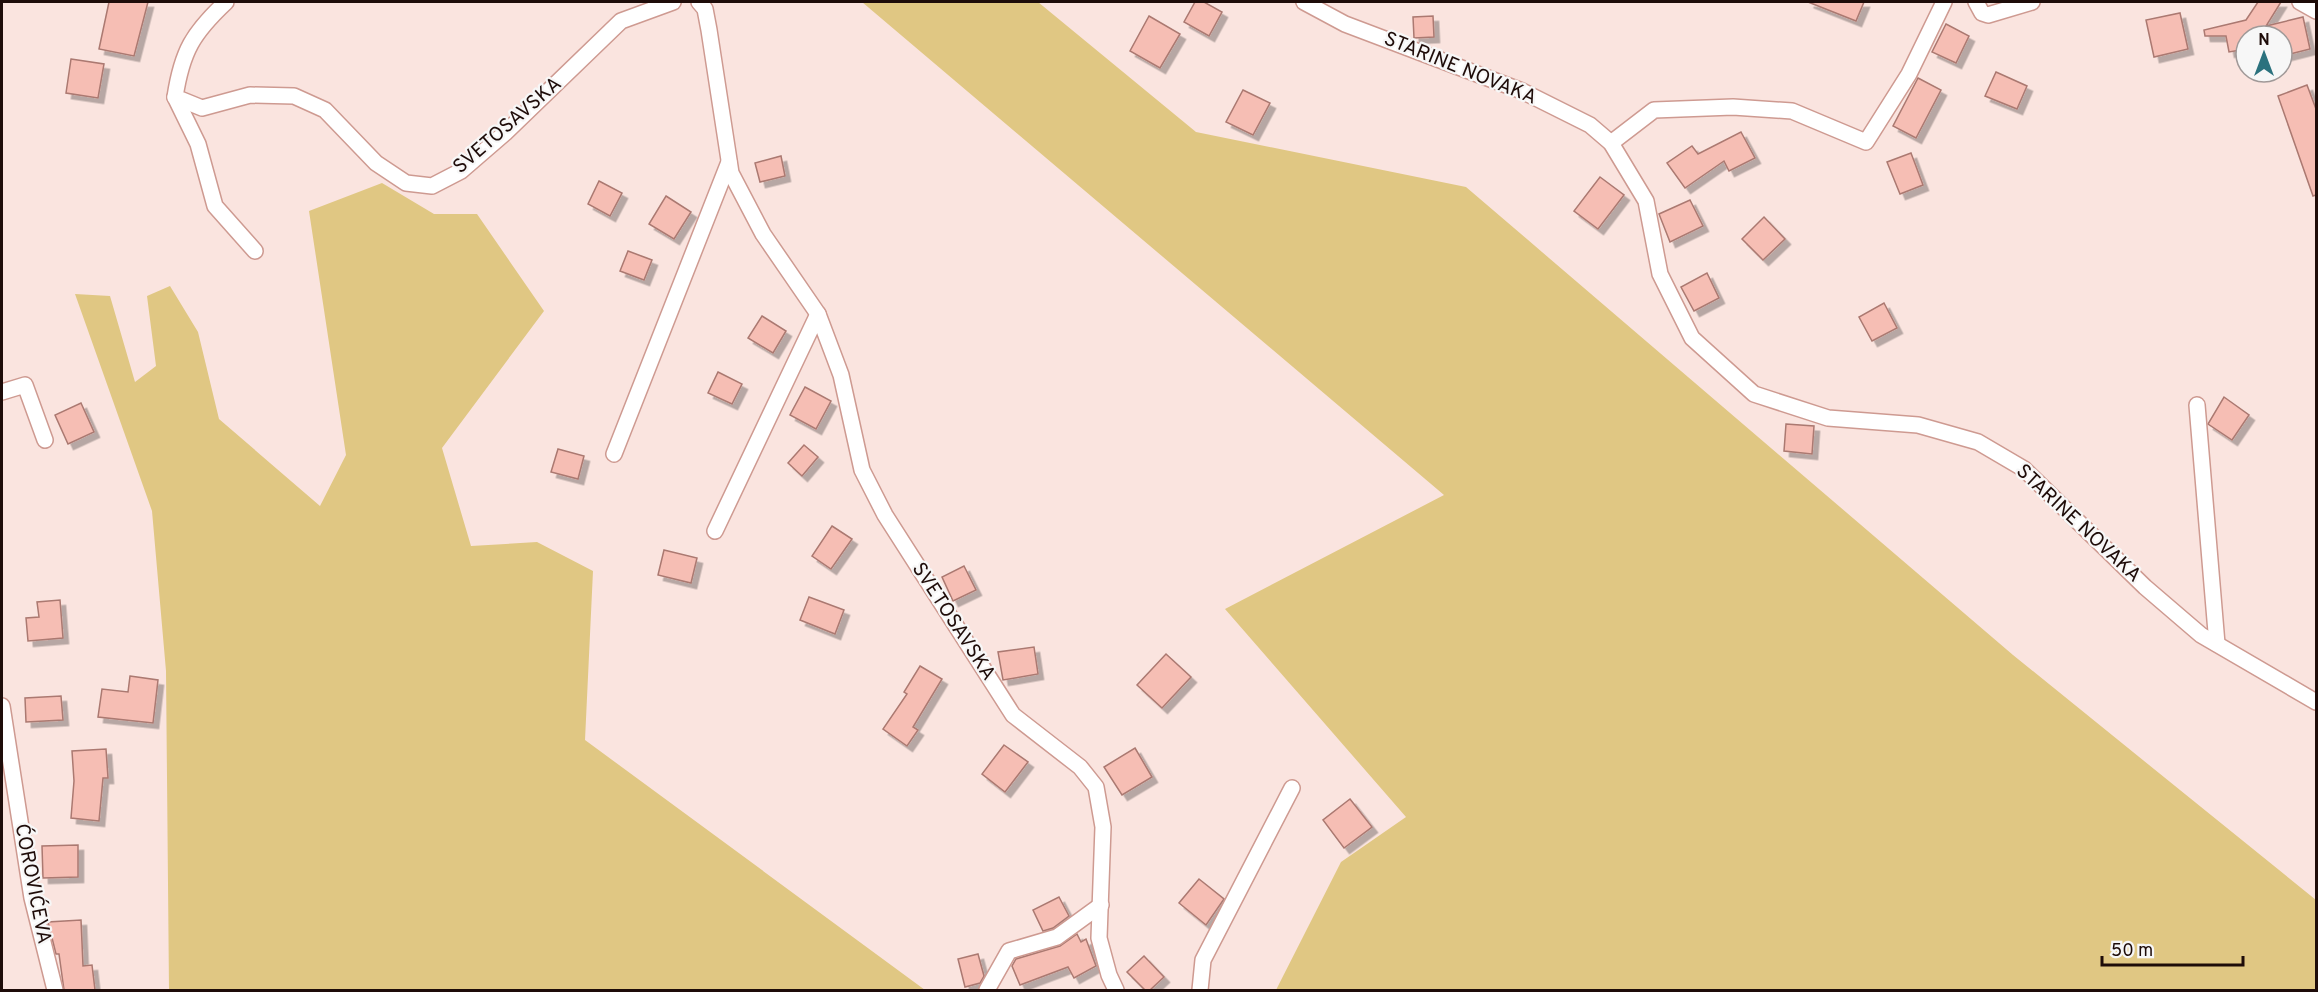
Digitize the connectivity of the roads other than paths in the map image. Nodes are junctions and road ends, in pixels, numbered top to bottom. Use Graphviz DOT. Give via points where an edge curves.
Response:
graph roads {
  1 [pos="226,2"];
  2 [pos="673,2"];
  3 [pos="699,2"];
  4 [pos="1304,2"];
  5 [pos="1944,2"];
  6 [pos="1976,2"];
  7 [pos="2032,2"];
  8 [pos="2300,2"];
  9 [pos="2316,11"];
  10 [pos="175,97"];
  11 [pos="1611,143"];
  12 [pos="729,162"];
  13 [pos="255,251"];
  14 [pos="818,314"];
  15 [pos="2,392"];
  16 [pos="2197,405"];
  17 [pos="45,440"];
  18 [pos="614,454"];
  19 [pos="716,531"];
  20 [pos="2217,644"];
  21 [pos="2316,702"];
  22 [pos="2,706"];
  23 [pos="1292,788"];
  24 [pos="1101,905"];
  25 [pos="55,990"];
  26 [pos="987,990"];
  27 [pos="1116,990"];
  28 [pos="1200,990"];
  1 -- 10 [label="street" via="186,50"];
  2 -- 10 [label="street, SVETOSAVSKA" via="621,21 506,133 461,171 432,186 406,183 376,163 325,110 294,96 250,95 202,108"];
  3 -- 12 [label="street, SVETOSAVSKA" via="705,9 709,30"];
  4 -- 11 [label="street, STARINE NOVAKA" via="1345,24 1522,91 1590,125"];
  5 -- 11 [label="street" via="1909,74 1866,142 1792,111 1733,107 1654,110"];
  6 -- 7 [label="street" via="1982,13 1988,15"];
  8 -- 9 [label="street"];
  10 -- 13 [label="street" via="198,144 215,206"];
  11 -- 20 [label="street, STARINE NOVAKA" via="1646,201 1660,274 1692,338 1720,366 1754,394 1828,418 1918,425 1978,442 2024,469 2145,587"];
  12 -- 14 [label="street, SVETOSAVSKA" via="763,234"];
  12 -- 18 [label="street"];
  14 -- 19 [label="street"];
  14 -- 24 [label="street, SVETOSAVSKA" via="842,375 862,470 885,515 1013,715 1080,766 1096,787 1103,827"];
  15 -- 17 [label="street" via="25,386"];
  16 -- 20 [label="street"];
  20 -- 21 [label="street, STARINE NOVAKA"];
  22 -- 25 [label="street, ĆOROVIĆEVA" via="32,897"];
  23 -- 28 [label="street" via="1203,960"];
  24 -- 26 [label="street" via="1057,937 1009,951"];
  24 -- 27 [label="street, SVETOSAVSKA" via="1099,938"];
}
